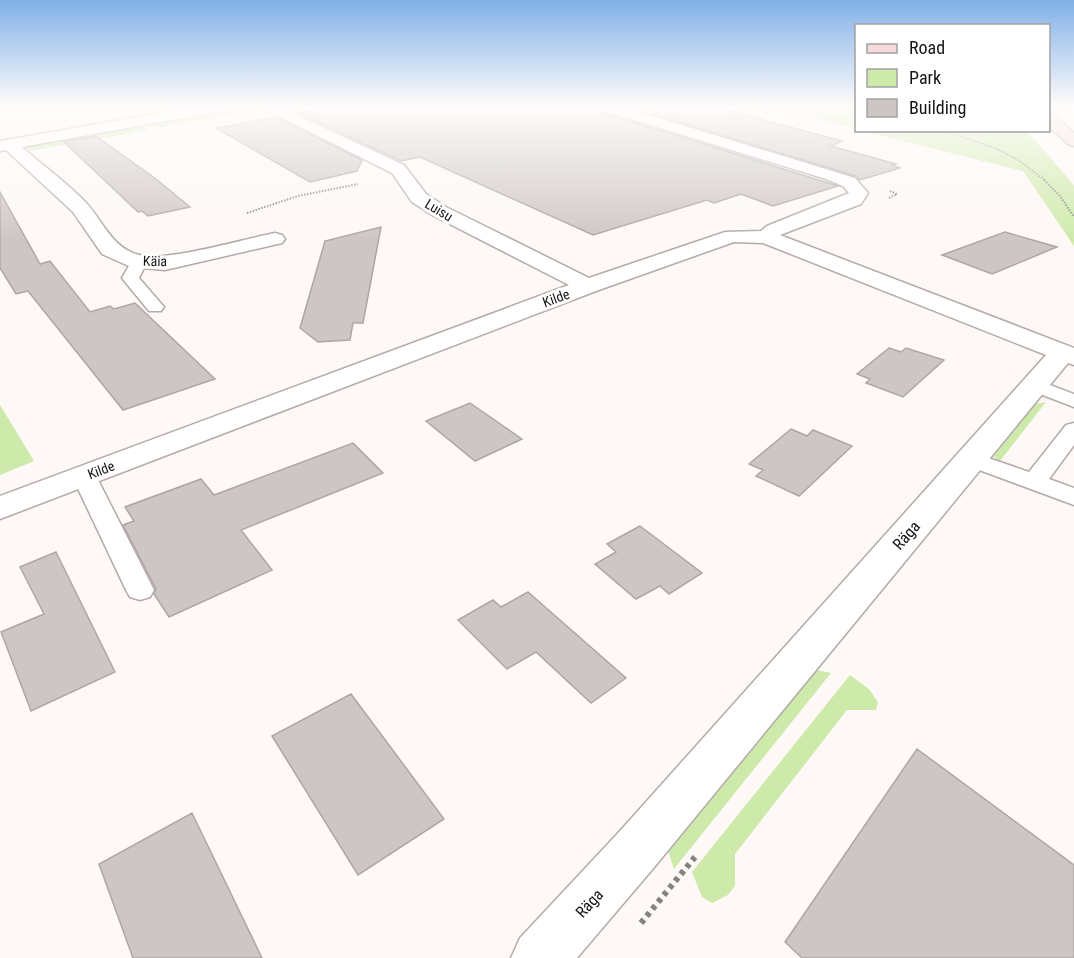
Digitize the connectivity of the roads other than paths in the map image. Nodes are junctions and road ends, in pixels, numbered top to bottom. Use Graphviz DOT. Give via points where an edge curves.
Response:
graph roads {
  1 [pos="12,152"];
  2 [pos="361,152"];
  3 [pos="753,152"];
  4 [pos="766,237"];
  5 [pos="275,239"];
  6 [pos="139,262"];
  7 [pos="588,286"];
  8 [pos="155,307"];
  9 [pos="1068,354"];
  10 [pos="1034,385"];
  11 [pos="1074,401"];
  12 [pos="1074,430"];
  13 [pos="971,459"];
  14 [pos="84,476"];
  15 [pos="1034,482"];
  16 [pos="1074,497"];
  17 [pos="0,508"];
  18 [pos="140,590"];
  19 [pos="540,958"];
  1 -- 6 [label="street, Käia" via="80,208 110,249"];
  2 -- 7 [label="street, Luisu" via="398,169 419,198 439,211"];
  3 -- 4 [label="street, Kilde" via="849,182 859,193 854,200 774,230"];
  4 -- 7 [label="street, Kilde" via="732,236"];
  4 -- 9 [label="street, Räga"];
  5 -- 6 [label="street, Käia" via="193,259"];
  6 -- 8 [label="lane" via="130,278"];
  7 -- 14 [label="street, Kilde"];
  9 -- 10 [label="street, Räga"];
  10 -- 11 [label="lane"];
  10 -- 13 [label="street, Räga"];
  12 -- 15 [label="lane"];
  13 -- 15 [label="lane"];
  13 -- 19 [label="street, Räga"];
  14 -- 17 [label="street, Kilde"];
  14 -- 18 [label="lane"];
  15 -- 16 [label="lane"];
}
